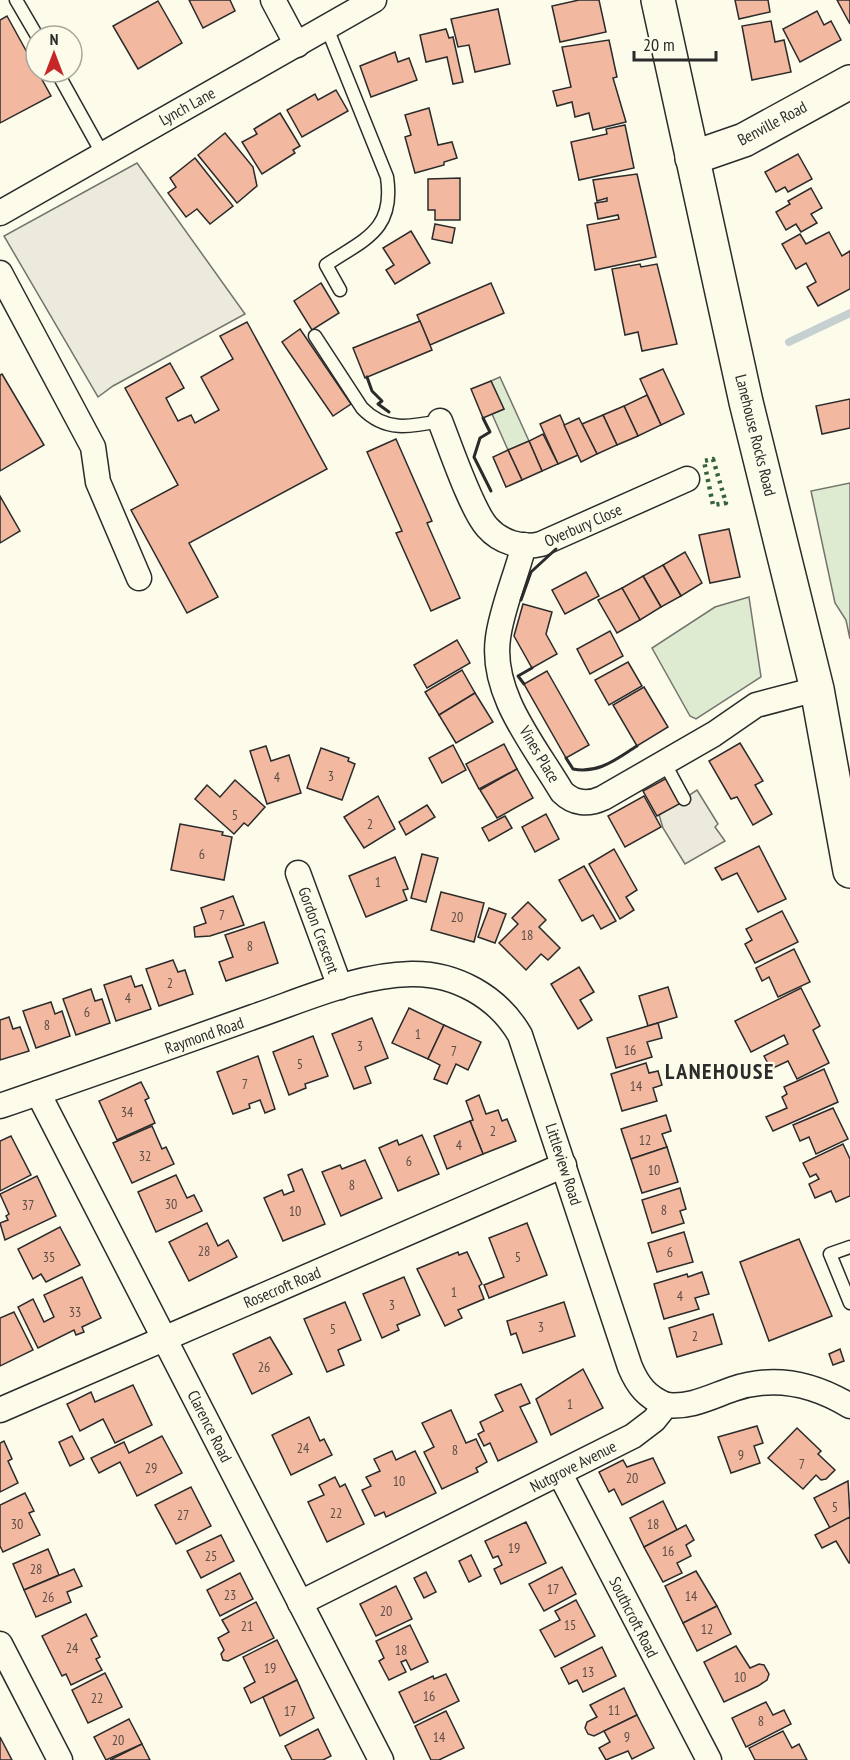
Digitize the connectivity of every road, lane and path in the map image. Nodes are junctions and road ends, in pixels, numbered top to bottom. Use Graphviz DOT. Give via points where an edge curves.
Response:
graph roads {
  1 [pos="16,0"];
  2 [pos="273,0"];
  3 [pos="374,0"];
  4 [pos="658,0"];
  5 [pos="30,24"];
  6 [pos="327,28"];
  7 [pos="297,45"];
  8 [pos="850,82"];
  9 [pos="64,84"];
  10 [pos="102,153"];
  11 [pos="692,158"];
  12 [pos="0,213"];
  13 [pos="0,273"];
  14 [pos="340,290"];
  15 [pos="315,336"];
  16 [pos="440,421"];
  17 [pos="687,479"];
  18 [pos="524,545"];
  19 [pos="139,578"];
  20 [pos="817,688"];
  21 [pos="664,762"];
  22 [pos="684,799"];
  23 [pos="847,832"];
  24 [pos="850,871"];
  25 [pos="298,873"];
  26 [pos="410,974"];
  27 [pos="340,987"];
  28 [pos="38,1093"];
  29 [pos="0,1106"];
  30 [pos="564,1164"];
  31 [pos="850,1247"];
  32 [pos="837,1272"];
  33 [pos="850,1274"];
  34 [pos="849,1296"];
  35 [pos="165,1338"];
  36 [pos="666,1405"];
  37 [pos="850,1406"];
  38 [pos="0,1410"];
  39 [pos="560,1474"];
  40 [pos="300,1603"];
  41 [pos="0,1644"];
  42 [pos="60,1760"];
  43 [pos="381,1760"];
  44 [pos="709,1760"];
  1 -- 5 [label="lane"];
  2 -- 7 [label="street"];
  3 -- 6 [label="street, Lynch Lane"];
  4 -- 11 [label="main road, Lanehouse Rocks Road"];
  6 -- 7 [label="street, Lynch Lane"];
  6 -- 14 [label="lane" via="387,177 390,201 387,214 371,234 326,265"];
  7 -- 10 [label="street, Lynch Lane"];
  8 -- 11 [label="main road, Benville Road" via="744,140"];
  9 -- 10 [label="lane"];
  10 -- 12 [label="street, Lynch Lane"];
  11 -- 20 [label="main road, Lanehouse Rocks Road" via="744,392"];
  13 -- 19 [label="street" via="93,447 98,482"];
  15 -- 16 [label="lane" via="371,417 395,427"];
  16 -- 18 [label="street, Overbury Close" via="482,520 500,538"];
  17 -- 18 [label="street, Overbury Close" via="541,544"];
  18 -- 21 [label="street, Vines Place" via="498,637 499,673 506,697 562,792 573,801 596,801"];
  20 -- 21 [label="street, Vines Place" via="756,705"];
  20 -- 23 [label="main road, Lanehouse Rocks Road"];
  21 -- 22 [label="lane"];
  23 -- 24 [label="main road, Lanehouse Rocks Road"];
  25 -- 27 [label="street, Gordon Crescent"];
  26 -- 27 [label="street, Raymond Road"];
  26 -- 30 [label="street, Littleview Road" via="458,982 504,1012 526,1050"];
  27 -- 28 [label="street, Raymond Road"];
  28 -- 29 [label="street, Raymond Road"];
  28 -- 35 [label="street, Clarence Road"];
  30 -- 35 [label="street, Rosecroft Road"];
  30 -- 36 [label="street, Littleview Road" via="630,1367 651,1399"];
  31 -- 32 [label="lane" via="830,1254"];
  32 -- 33 [label="lane"];
  32 -- 34 [label="lane"];
  35 -- 38 [label="street, Rosecroft Road"];
  35 -- 40 [label="street, Clarence Road"];
  36 -- 37 [label="street" via="688,1406 768,1382 814,1389"];
  36 -- 39 [label="street, Nutgrove Avenue" via="645,1428"];
  39 -- 40 [label="street, Nutgrove Avenue"];
  39 -- 44 [label="street, Southcroft Road"];
  40 -- 43 [label="street, Clarence Road"];
  41 -- 42 [label="street"];
}
